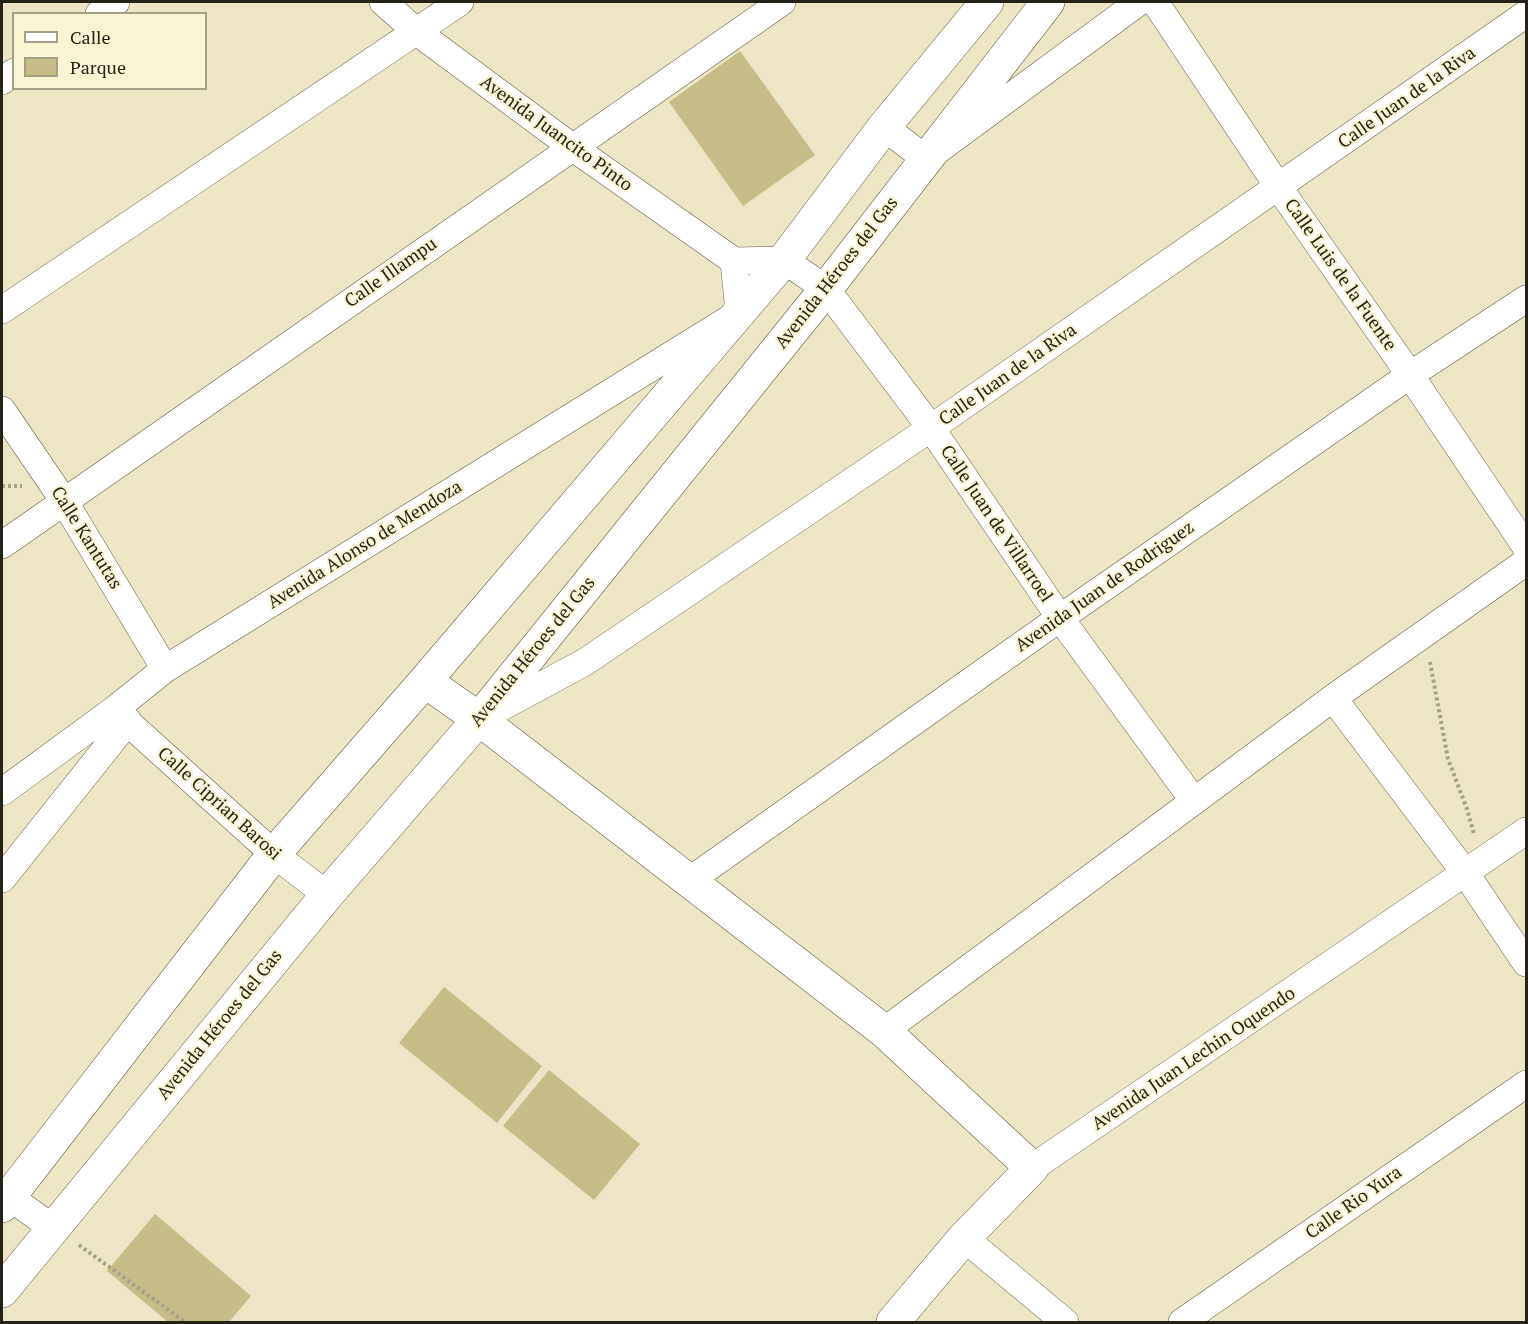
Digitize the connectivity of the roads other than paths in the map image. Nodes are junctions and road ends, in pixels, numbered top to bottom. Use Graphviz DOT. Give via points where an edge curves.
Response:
graph roads {
  1 [pos="116,2"];
  2 [pos="383,2"];
  3 [pos="460,2"];
  4 [pos="782,2"];
  5 [pos="987,2"];
  6 [pos="1048,2"];
  7 [pos="1139,2"];
  8 [pos="1155,2"];
  9 [pos="102,12"];
  10 [pos="1527,14"];
  11 [pos="417,32"];
  12 [pos="884,128"];
  13 [pos="572,147"];
  14 [pos="926,159"];
  15 [pos="1279,188"];
  16 [pos="784,260"];
  17 [pos="734,261"];
  18 [pos="826,290"];
  19 [pos="1527,299"];
  20 [pos="2,310"];
  21 [pos="739,313"];
  22 [pos="1410,375"];
  23 [pos="2,410"];
  24 [pos="930,428"];
  25 [pos="64,501"];
  26 [pos="2,545"];
  27 [pos="1527,547"];
  28 [pos="1527,562"];
  29 [pos="1060,618"];
  30 [pos="165,669"];
  31 [pos="425,681"];
  32 [pos="1333,699"];
  33 [pos="121,716"];
  34 [pos="478,719"];
  35 [pos="2,792"];
  36 [pos="1194,801"];
  37 [pos="1527,831"];
  38 [pos="274,854"];
  39 [pos="1466,874"];
  40 [pos="2,879"];
  41 [pos="689,882"];
  42 [pos="327,896"];
  43 [pos="1527,963"];
  44 [pos="884,1031"];
  45 [pos="1527,1084"];
  46 [pos="1032,1168"];
  47 [pos="4,1199"];
  48 [pos="53,1228"];
  49 [pos="964,1238"];
  50 [pos="2,1291"];
  51 [pos="893,1323"];
  52 [pos="1065,1323"];
  53 [pos="1182,1323"];
  1 -- 9 [label="street"];
  2 -- 11 [label="street, Avenida Juancito Pinto"];
  3 -- 11 [label="street"];
  4 -- 13 [label="street, Calle Illampu"];
  5 -- 12 [label="street"];
  6 -- 14 [label="street, Avenida Héroes del Gas"];
  7 -- 14 [label="street"];
  8 -- 15 [label="street, Calle Luis de la Fuente"];
  10 -- 15 [label="street, Calle Juan de la Riva"];
  11 -- 13 [label="street, Avenida Juancito Pinto"];
  11 -- 20 [label="street"];
  12 -- 14 [label="street"];
  12 -- 16 [label="street"];
  13 -- 17 [label="street, Avenida Juancito Pinto"];
  13 -- 25 [label="street, Calle Illampu"];
  14 -- 18 [label="street, Avenida Héroes del Gas"];
  15 -- 22 [label="street, Calle Luis de la Fuente"];
  15 -- 24 [label="street, Calle Juan de la Riva"];
  16 -- 17 [label="street"];
  16 -- 18 [label="street, Calle Juan de Villarroel"];
  16 -- 21 [label="street"];
  17 -- 21 [label="street"];
  18 -- 24 [label="street, Calle Juan de Villarroel"];
  18 -- 34 [label="street, Avenida Héroes del Gas"];
  19 -- 22 [label="street, Avenida Juan de Rodriguez"];
  21 -- 30 [label="street, Avenida Alonso de Mendoza"];
  21 -- 31 [label="street"];
  22 -- 27 [label="street, Calle Luis de la Fuente"];
  22 -- 29 [label="street, Avenida Juan de Rodriguez"];
  23 -- 25 [label="street, Calle Kantutas"];
  24 -- 29 [label="street, Calle Juan de Villarroel"];
  24 -- 34 [label="street, Calle Juan de la Riva" via="585,662"];
  25 -- 26 [label="street, Calle Illampu"];
  25 -- 30 [label="street, Calle Kantutas"];
  28 -- 32 [label="street"];
  29 -- 36 [label="street, Calle Juan de Villarroel"];
  29 -- 41 [label="street, Avenida Juan de Rodriguez"];
  30 -- 33 [label="street, Avenida Alonso de Mendoza"];
  31 -- 34 [label="street"];
  31 -- 38 [label="street"];
  32 -- 36 [label="street"];
  32 -- 39 [label="street"];
  33 -- 35 [label="street, Avenida Alonso de Mendoza"];
  33 -- 38 [label="street, Calle Ciprian Barosi"];
  33 -- 40 [label="street"];
  34 -- 41 [label="street"];
  34 -- 42 [label="street, Avenida Héroes del Gas"];
  36 -- 44 [label="street"];
  37 -- 39 [label="street, Avenida Juan Lechin Oquendo"];
  38 -- 42 [label="street, Calle Ciprian Barosi"];
  38 -- 47 [label="street"];
  39 -- 43 [label="street"];
  39 -- 46 [label="street, Avenida Juan Lechin Oquendo"];
  41 -- 44 [label="street"];
  42 -- 48 [label="street, Avenida Héroes del Gas"];
  44 -- 46 [label="street"];
  45 -- 53 [label="street, Calle Rio Yura"];
  46 -- 49 [label="street, Avenida Juan Lechin Oquendo"];
  47 -- 48 [label="street"];
  48 -- 50 [label="street, Avenida Héroes del Gas"];
  49 -- 51 [label="street, Avenida Juan Lechin Oquendo"];
  49 -- 52 [label="street"];
}
